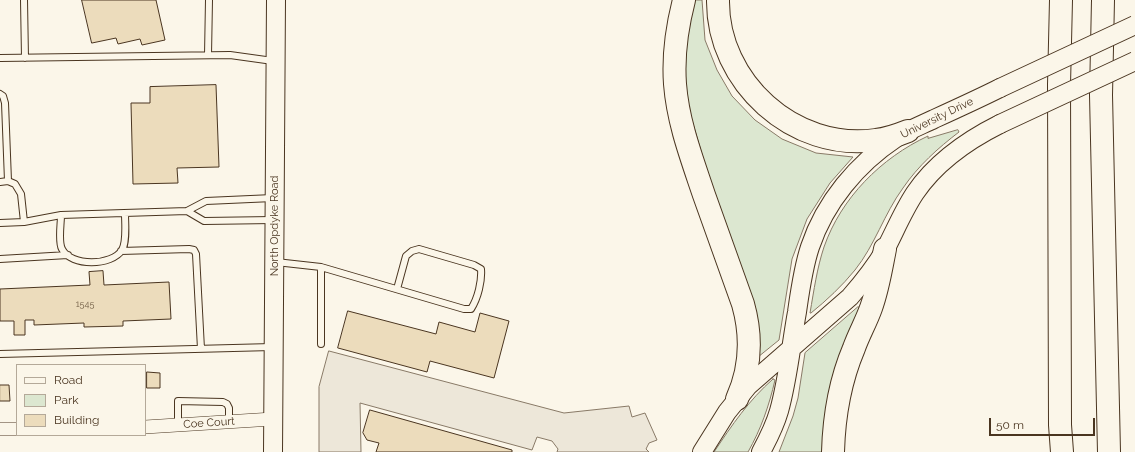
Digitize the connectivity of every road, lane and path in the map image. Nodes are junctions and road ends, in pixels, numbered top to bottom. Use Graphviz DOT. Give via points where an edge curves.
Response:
graph roads {
  1 [pos="24,0"];
  2 [pos="209,0"];
  3 [pos="276,0"];
  4 [pos="684,0"];
  5 [pos="718,0"];
  6 [pos="1061,0"];
  7 [pos="1103,0"];
  8 [pos="1135,25"];
  9 [pos="208,55"];
  10 [pos="0,58"];
  11 [pos="25,58"];
  12 [pos="275,61"];
  13 [pos="1135,61"];
  14 [pos="0,94"];
  15 [pos="908,131"];
  16 [pos="8,181"];
  17 [pos="0,182"];
  18 [pos="275,198"];
  19 [pos="187,211"];
  20 [pos="125,214"];
  21 [pos="60,216"];
  22 [pos="275,220"];
  23 [pos="24,222"];
  24 [pos="0,223"];
  25 [pos="885,249"];
  26 [pos="121,251"];
  27 [pos="68,255"];
  28 [pos="0,259"];
  29 [pos="274,262"];
  30 [pos="321,267"];
  31 [pos="397,290"];
  32 [pos="321,344"];
  33 [pos="274,347"];
  34 [pos="791,348"];
  35 [pos="201,349"];
  36 [pos="0,354"];
  37 [pos="737,399"];
  38 [pos="274,419"];
  39 [pos="229,421"];
  40 [pos="178,424"];
  41 [pos="146,427"];
  42 [pos="0,429"];
  43 [pos="16,429"];
  44 [pos="1109,446"];
  45 [pos="273,452"];
  46 [pos="702,452"];
  47 [pos="761,452"];
  48 [pos="833,452"];
  49 [pos="1062,452"];
  1 -- 11 [label="lane"];
  2 -- 9 [label="lane"];
  3 -- 12 [label="main road, North Opdyke Road"];
  4 -- 37 [label="highway" via="677,32 675,66 680,120 747,318 750,342 747,371"];
  5 -- 15 [label="highway" via="723,38 736,69 755,96 780,117 809,132 845,140 876,140"];
  6 -- 49 [label="highway" via="1059,92"];
  7 -- 44 [label="highway" via="1101,102"];
  8 -- 15 [label="main road, University Drive, bridge"];
  9 -- 11 [label="lane"];
  9 -- 12 [label="lane"];
  10 -- 11 [label="lane"];
  12 -- 18 [label="main road, North Opdyke Road"];
  13 -- 25 [label="main road, bridge" via="1000,124 966,143 941,162 915,193"];
  14 -- 16 [label="lane" via="4,103"];
  15 -- 34 [label="main road, University Drive" via="871,157 852,176 826,211 816,231 805,267"];
  16 -- 17 [label="lane"];
  16 -- 23 [label="lane" via="15,184 21,194"];
  18 -- 19 [label="lane" via="206,201"];
  18 -- 22 [label="main road, North Opdyke Road"];
  19 -- 20 [label="lane"];
  19 -- 22 [label="lane" via="204,221"];
  20 -- 21 [label="lane"];
  20 -- 26 [label="lane" via="124,246"];
  21 -- 23 [label="lane"];
  21 -- 27 [label="lane" via="60,245"];
  22 -- 29 [label="main road, North Opdyke Road"];
  23 -- 24 [label="lane"];
  25 -- 34 [label="main road" via="875,267 850,297"];
  25 -- 48 [label="highway" via="871,309 843,378 836,414"];
  26 -- 27 [label="lane" via="106,261 77,261"];
  26 -- 35 [label="lane" via="194,250"];
  27 -- 28 [label="lane"];
  29 -- 30 [label="lane"];
  29 -- 33 [label="main road, North Opdyke Road"];
  30 -- 31 [label="lane"];
  30 -- 32 [label="lane"];
  31 -- 31 [label="lane" via="464,309 471,308 477,296 482,276 481,269 419,249 406,256"];
  33 -- 35 [label="lane"];
  33 -- 38 [label="main road, North Opdyke Road"];
  34 -- 37 [label="main road"];
  34 -- 47 [label="main road, University Drive" via="779,412"];
  35 -- 36 [label="lane"];
  37 -- 46 [label="main road" via="726,412"];
  38 -- 39 [label="street, Coe Court"];
  38 -- 45 [label="main road, North Opdyke Road"];
  39 -- 40 [label="street, Coe Court"];
  39 -- 40 [label="lane" via="229,408 223,402 178,401"];
  40 -- 41 [label="street, Coe Court"];
  42 -- 43 [label="street"];
}
